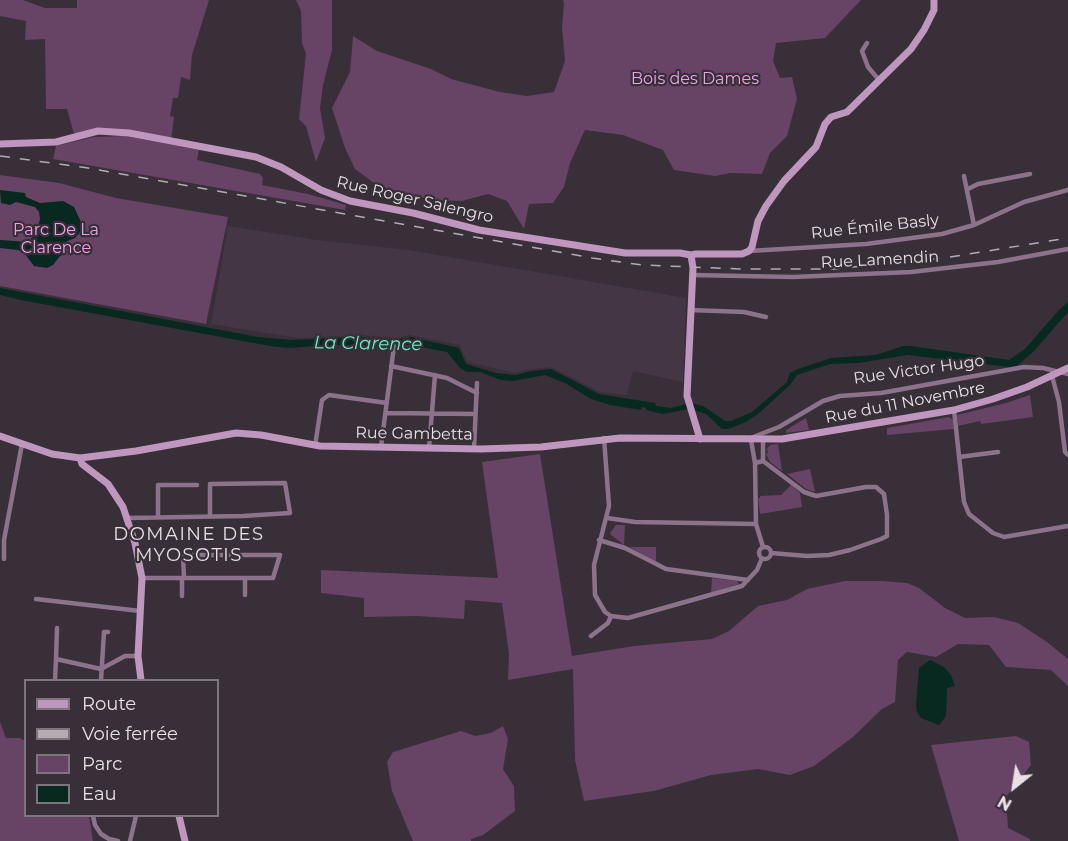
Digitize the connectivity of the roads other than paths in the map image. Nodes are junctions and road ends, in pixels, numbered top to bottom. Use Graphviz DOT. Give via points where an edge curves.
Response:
graph roads {
  1 [pos="934,0"];
  2 [pos="867,43"];
  3 [pos="879,80"];
  4 [pos="0,144"];
  5 [pos="1030,174"];
  6 [pos="964,176"];
  7 [pos="968,189"];
  8 [pos="1068,190"];
  9 [pos="974,225"];
  10 [pos="1068,249"];
  11 [pos="749,251"];
  12 [pos="691,255"];
  13 [pos="692,275"];
  14 [pos="690,310"];
  15 [pos="766,316"];
  16 [pos="394,346"];
  17 [pos="391,366"];
  18 [pos="1068,368"];
  19 [pos="1056,374"];
  20 [pos="1068,374"];
  21 [pos="435,375"];
  22 [pos="477,383"];
  23 [pos="477,393"];
  24 [pos="387,403"];
  25 [pos="954,410"];
  26 [pos="386,412"];
  27 [pos="433,413"];
  28 [pos="476,414"];
  29 [pos="779,427"];
  30 [pos="0,436"];
  31 [pos="604,438"];
  32 [pos="700,439"];
  33 [pos="782,439"];
  34 [pos="751,440"];
  35 [pos="763,440"];
  36 [pos="22,444"];
  37 [pos="315,446"];
  38 [pos="381,447"];
  39 [pos="429,448"];
  40 [pos="474,449"];
  41 [pos="998,452"];
  42 [pos="1068,455"];
  43 [pos="959,457"];
  44 [pos="80,458"];
  45 [pos="763,461"];
  46 [pos="755,463"];
  47 [pos="197,485"];
  48 [pos="210,516"];
  49 [pos="158,517"];
  50 [pos="126,518"];
  51 [pos="607,518"];
  52 [pos="756,524"];
  53 [pos="1068,526"];
  54 [pos="600,540"];
  55 [pos="763,547"];
  56 [pos="282,549"];
  57 [pos="771,553"];
  58 [pos="280,555"];
  59 [pos="762,558"];
  60 [pos="4,559"];
  61 [pos="142,578"];
  62 [pos="183,578"];
  63 [pos="245,578"];
  64 [pos="748,580"];
  65 [pos="245,595"];
  66 [pos="182,596"];
  67 [pos="36,599"];
  68 [pos="140,610"];
  69 [pos="611,616"];
  70 [pos="57,628"];
  71 [pos="108,632"];
  72 [pos="591,636"];
  73 [pos="138,656"];
  74 [pos="56,659"];
  75 [pos="101,669"];
  76 [pos="55,679"];
  77 [pos="100,679"];
  78 [pos="141,679"];
  79 [pos="93,817"];
  80 [pos="136,817"];
  81 [pos="179,817"];
  82 [pos="118,841"];
  83 [pos="130,841"];
  84 [pos="185,841"];
  1 -- 3 [label="street" via="934,10 911,49"];
  2 -- 3 [label="street" via="862,51 868,68"];
  3 -- 11 [label="street" via="847,112 831,117 825,124 816,147 762,212"];
  4 -- 12 [label="street, Rue Roger Salengro" via="56,142 98,131 129,133 256,157 333,196 372,207 479,230 625,253"];
  5 -- 7 [label="street"];
  6 -- 7 [label="street"];
  7 -- 9 [label="street"];
  8 -- 9 [label="street, Rue Émile Basly" via="1024,202"];
  9 -- 11 [label="street, Rue Émile Basly" via="909,239"];
  10 -- 13 [label="street, Rue Lamendin" via="911,272 793,277"];
  11 -- 12 [label="street, Rue Roger Salengro"];
  12 -- 13 [label="street"];
  13 -- 14 [label="street"];
  14 -- 15 [label="street"];
  14 -- 32 [label="street" via="687,396"];
  16 -- 17 [label="street"];
  17 -- 21 [label="street"];
  17 -- 24 [label="street"];
  18 -- 19 [label="street"];
  19 -- 20 [label="street, Rue Victor Hugo"];
  19 -- 25 [label="street, Rue du 11 Novembre"];
  19 -- 29 [label="street, Rue Victor Hugo" via="1024,367 881,393 840,396 823,401"];
  19 -- 42 [label="street"];
  21 -- 23 [label="street"];
  21 -- 27 [label="street"];
  22 -- 23 [label="street"];
  23 -- 28 [label="street"];
  24 -- 26 [label="street"];
  24 -- 37 [label="street" via="329,395 322,400"];
  25 -- 33 [label="street, Rue du 11 Novembre"];
  25 -- 43 [label="street"];
  26 -- 27 [label="street"];
  26 -- 38 [label="street"];
  27 -- 28 [label="street"];
  27 -- 39 [label="street"];
  28 -- 40 [label="street"];
  29 -- 33 [label="street"];
  29 -- 34 [label="street, Rue Victor Hugo"];
  30 -- 36 [label="street, Rue Gambetta"];
  31 -- 32 [label="street, Rue Gambetta"];
  31 -- 40 [label="street, Rue Gambetta" via="523,449"];
  31 -- 51 [label="street" via="609,488"];
  32 -- 34 [label="street, Rue Gambetta"];
  33 -- 35 [label="street, Rue du 11 Novembre"];
  34 -- 35 [label="street, Rue du 11 Novembre"];
  34 -- 46 [label="street"];
  35 -- 45 [label="street"];
  36 -- 44 [label="street, Rue Gambetta"];
  36 -- 60 [label="street"];
  37 -- 38 [label="street, Rue Gambetta"];
  37 -- 44 [label="street, Rue Gambetta" via="236,433"];
  38 -- 39 [label="street, Rue Gambetta"];
  39 -- 40 [label="street, Rue Gambetta"];
  41 -- 43 [label="street"];
  43 -- 53 [label="street" via="966,509 993,533 1010,537"];
  44 -- 50 [label="street" via="82,464 108,484"];
  45 -- 46 [label="street"];
  45 -- 57 [label="street" via="804,492 816,496 876,487 884,494 887,515 887,536 840,554"];
  46 -- 52 [label="street"];
  47 -- 49 [label="street" via="158,485"];
  48 -- 48 [label="street" via="290,513 285,483 210,484"];
  48 -- 49 [label="street"];
  49 -- 50 [label="street"];
  50 -- 61 [label="street"];
  51 -- 52 [label="street"];
  51 -- 54 [label="street"];
  52 -- 55 [label="street"];
  54 -- 64 [label="street" via="666,568"];
  54 -- 69 [label="street" via="594,565 595,595"];
  55 -- 57 [label="street"];
  55 -- 59 [label="street" via="758,552"];
  56 -- 58 [label="street"];
  57 -- 59 [label="street"];
  58 -- 62 [label="street" via="183,555"];
  58 -- 63 [label="street" via="273,578"];
  59 -- 64 [label="street"];
  61 -- 62 [label="street"];
  61 -- 68 [label="street"];
  62 -- 63 [label="street"];
  62 -- 66 [label="street"];
  63 -- 65 [label="street"];
  64 -- 69 [label="street" via="742,586 642,615"];
  67 -- 68 [label="street"];
  68 -- 73 [label="street"];
  69 -- 72 [label="street"];
  70 -- 74 [label="street"];
  71 -- 75 [label="street" via="104,632"];
  73 -- 75 [label="street" via="124,656"];
  73 -- 78 [label="street"];
  74 -- 75 [label="street"];
  74 -- 76 [label="street"];
  75 -- 77 [label="street"];
  79 -- 82 [label="street" via="101,834"];
  80 -- 83 [label="street"];
  81 -- 84 [label="street"];
}
